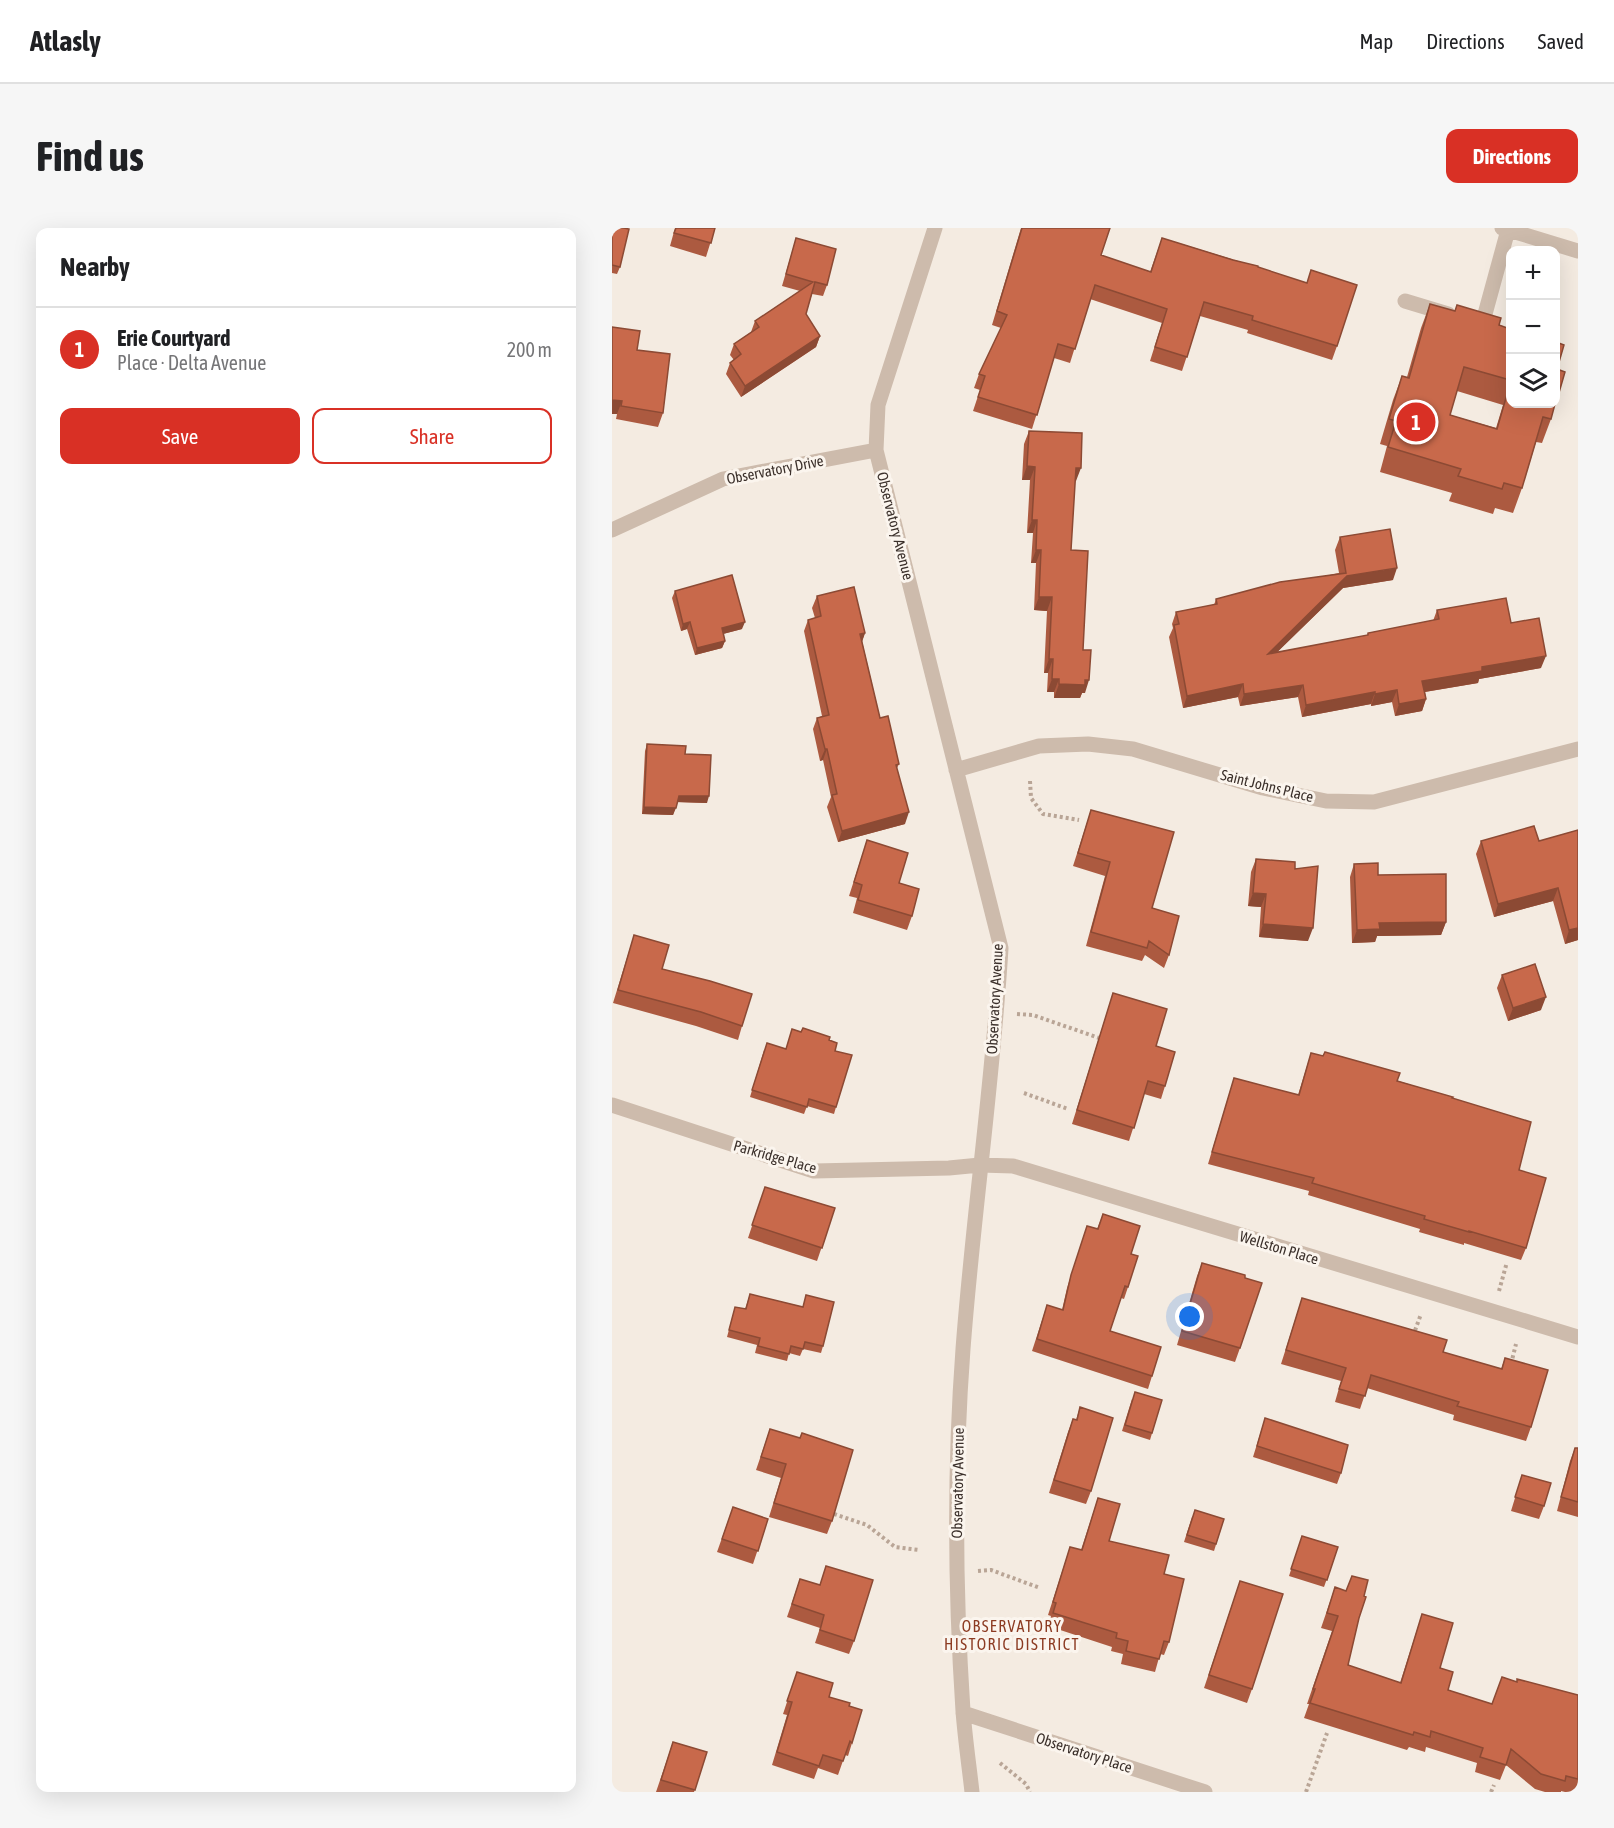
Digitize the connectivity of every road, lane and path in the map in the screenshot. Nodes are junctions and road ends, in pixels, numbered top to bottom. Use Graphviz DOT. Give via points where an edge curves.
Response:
graph roads {
  1 [pos="935,228"];
  2 [pos="1505,229"];
  3 [pos="1578,251"];
  4 [pos="1405,301"];
  5 [pos="876,450"];
  6 [pos="612,530"];
  7 [pos="1578,749"];
  8 [pos="956,770"];
  9 [pos="1030,781"];
  10 [pos="1079,820"];
  11 [pos="997,1012"];
  12 [pos="1099,1038"];
  13 [pos="1024,1093"];
  14 [pos="612,1105"];
  15 [pos="1068,1109"];
  16 [pos="980,1165"];
  17 [pos="1421,1314"];
  18 [pos="1413,1336"];
  19 [pos="1578,1337"];
  20 [pos="1516,1344"];
  21 [pos="1509,1372"];
  22 [pos="834,1514"];
  23 [pos="919,1550"];
  24 [pos="956,1572"];
  25 [pos="1040,1588"];
  26 [pos="963,1713"];
  27 [pos="1327,1733"];
  28 [pos="1000,1762"];
  29 [pos="1494,1785"];
  30 [pos="972,1792"];
  31 [pos="1029,1792"];
  32 [pos="1205,1792"];
  33 [pos="1306,1792"];
  34 [pos="1491,1792"];
  1 -- 5 [label="street, Observatory Avenue" via="878,405"];
  2 -- 3 [label="street"];
  2 -- 4 [label="street" via="1476,323"];
  5 -- 6 [label="street, Observatory Drive" via="723,479"];
  5 -- 8 [label="street, Observatory Avenue"];
  7 -- 8 [label="street, Saint Johns Place" via="1374,802 1326,801 1263,788 1133,749 1088,744 1039,746"];
  8 -- 11 [label="street, Observatory Avenue" via="1001,948"];
  9 -- 10 [label="path" via="1031,798 1043,814"];
  11 -- 12 [label="path" via="1033,1015"];
  11 -- 16 [label="street, Observatory Avenue"];
  13 -- 15 [label="path"];
  14 -- 16 [label="street, Parkridge Place" via="814,1171"];
  16 -- 19 [label="street, Wellston Place" via="1013,1166"];
  16 -- 24 [label="street, Observatory Avenue" via="963,1356"];
  17 -- 18 [label="path"];
  20 -- 21 [label="path"];
  22 -- 23 [label="path" via="867,1525 895,1547"];
  24 -- 25 [label="path" via="991,1570"];
  24 -- 26 [label="street, Observatory Avenue"];
  26 -- 30 [label="street, Observatory Avenue"];
  26 -- 32 [label="street, Observatory Place"];
  27 -- 33 [label="path"];
  28 -- 31 [label="path" via="1026,1784"];
  29 -- 34 [label="path"];
}
